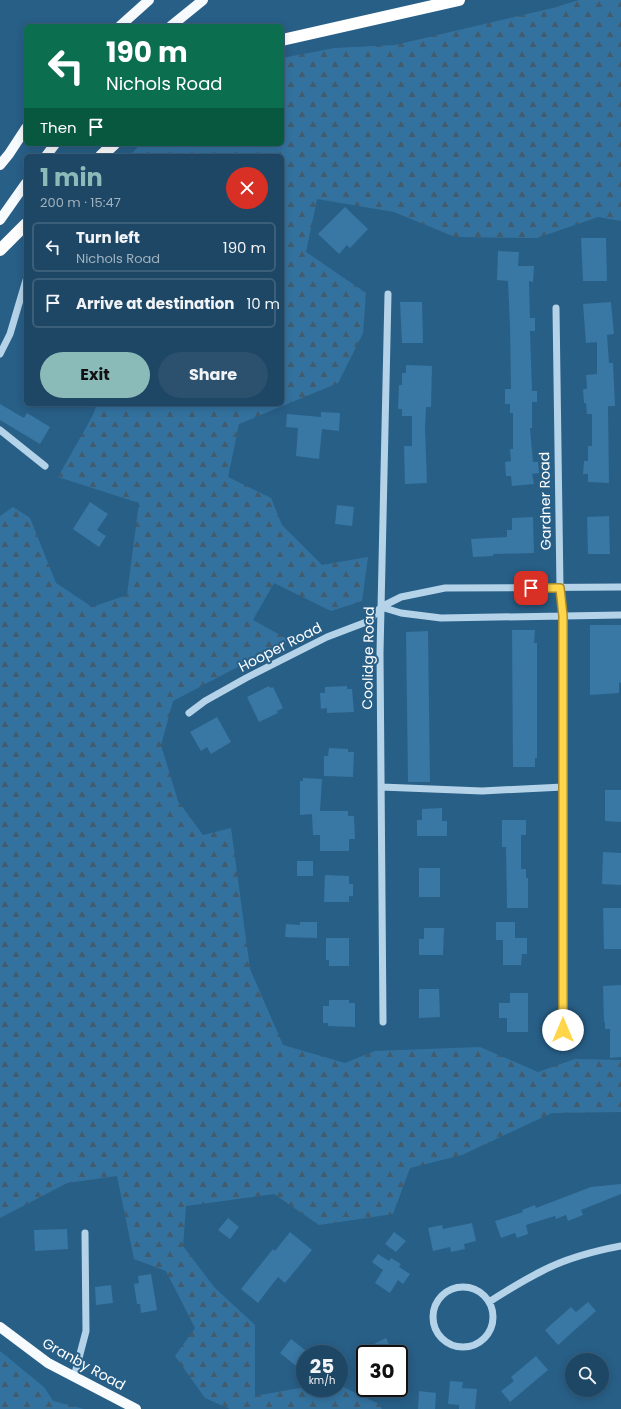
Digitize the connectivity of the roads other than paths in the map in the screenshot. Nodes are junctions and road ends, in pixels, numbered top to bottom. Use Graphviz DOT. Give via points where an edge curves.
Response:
graph roads {
  1 [pos="149,0"];
  2 [pos="203,0"];
  3 [pos="460,0"];
  4 [pos="122,24"];
  5 [pos="173,24"];
  6 [pos="284,40"];
  7 [pos="24,131"];
  8 [pos="112,146"];
  9 [pos="103,154"];
  10 [pos="0,165"];
  11 [pos="24,186"];
  12 [pos="0,220"];
  13 [pos="24,226"];
  14 [pos="0,250"];
  15 [pos="24,287"];
  16 [pos="388,294"];
  17 [pos="556,308"];
  18 [pos="0,354"];
  19 [pos="0,430"];
  20 [pos="45,466"];
  21 [pos="621,587"];
  22 [pos="560,588"];
  23 [pos="382,607"];
  24 [pos="621,615"];
  25 [pos="563,616"];
  26 [pos="189,713"];
  27 [pos="381,787"];
  28 [pos="563,787"];
  29 [pos="382,1022"];
  30 [pos="563,1030"];
  31 [pos="85,1233"];
  32 [pos="621,1246"];
  33 [pos="489,1302"];
  34 [pos="0,1327"];
  35 [pos="74,1377"];
  36 [pos="136,1409"];
  1 -- 4 [label="main road"];
  2 -- 5 [label="main road"];
  3 -- 6 [label="highway"];
  7 -- 10 [label="main road"];
  8 -- 9 [label="highway"];
  11 -- 12 [label="main road"];
  13 -- 14 [label="highway"];
  15 -- 18 [label="street" via="10,334"];
  16 -- 23 [label="street, Coolidge Road"];
  17 -- 22 [label="street, Gardner Road"];
  19 -- 20 [label="street"];
  21 -- 22 [label="street, Hooper Road"];
  22 -- 23 [label="street, Hooper Road" via="445,588 401,597"];
  22 -- 25 [label="street, Gardner Road"];
  23 -- 25 [label="street" via="401,614 441,618"];
  23 -- 26 [label="street, Hooper Road" via="369,621 327,636 205,701"];
  23 -- 27 [label="street, Coolidge Road"];
  24 -- 25 [label="street"];
  25 -- 28 [label="street, Gardner Road"];
  27 -- 28 [label="street" via="482,791"];
  27 -- 29 [label="street, Coolidge Road"];
  28 -- 30 [label="street, Gardner Road"];
  31 -- 35 [label="street" via="86,1331"];
  32 -- 33 [label="street" via="558,1264"];
  33 -- 33 [label="street" via="492,1308 492,1322 487,1335 476,1344 455,1346 438,1334 433,1314 437,1301 447,1291 467,1287 480,1291"];
  34 -- 35 [label="main road, Granby Road" via="48,1363"];
  35 -- 36 [label="main road, Granby Road"];
}
